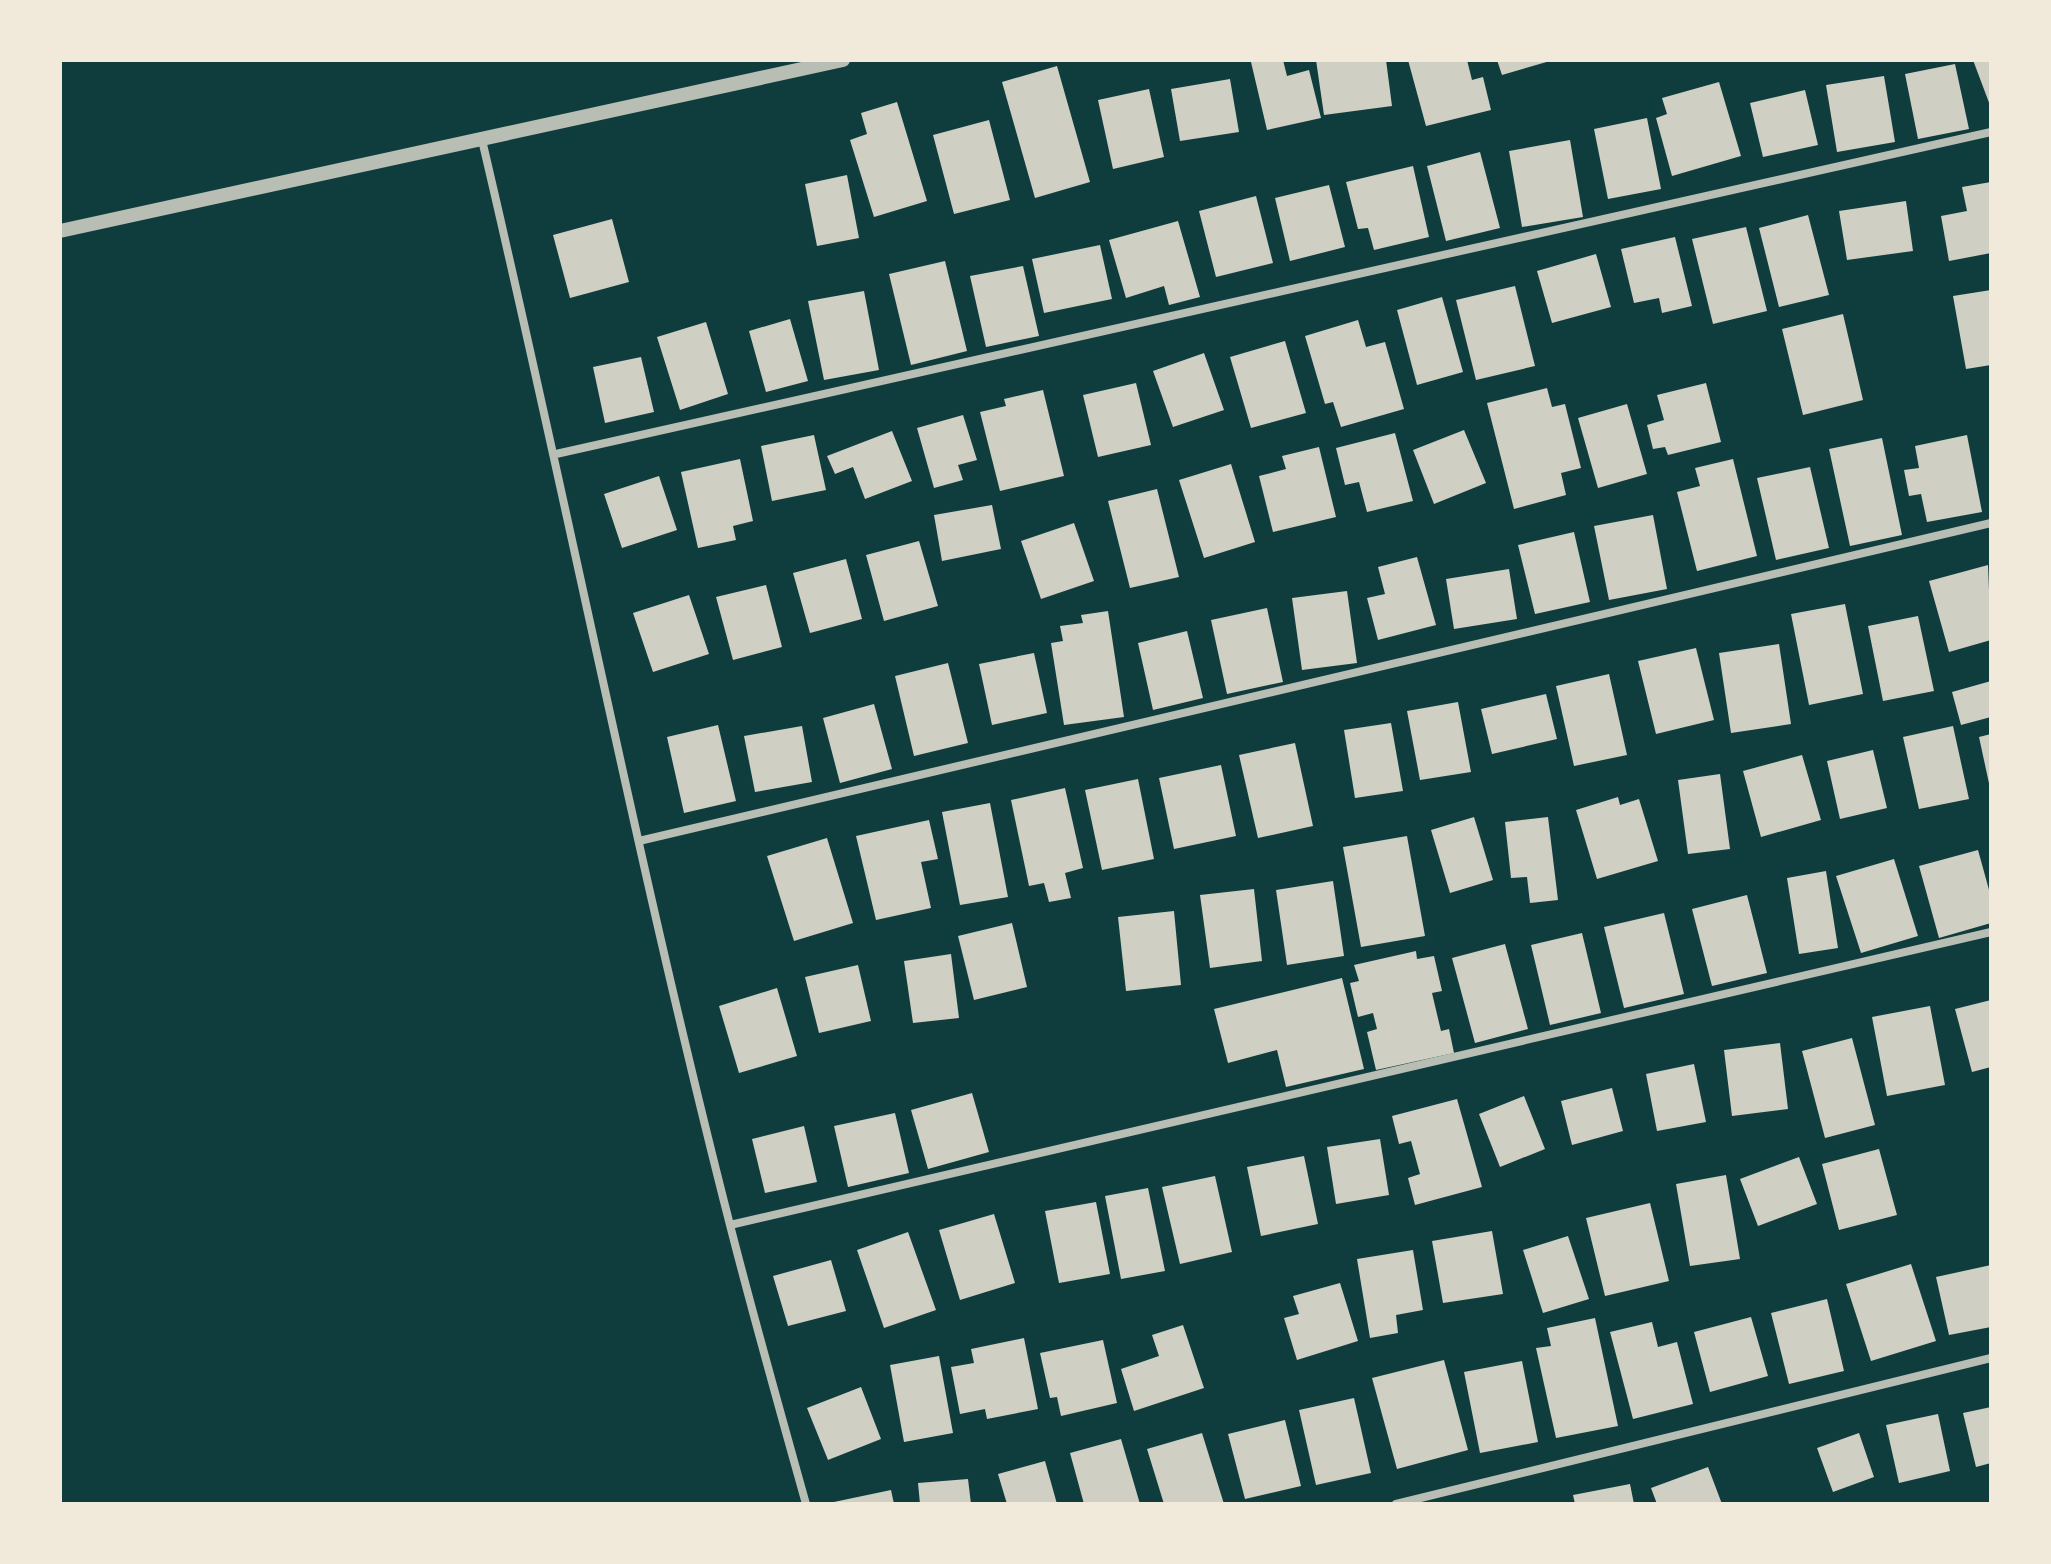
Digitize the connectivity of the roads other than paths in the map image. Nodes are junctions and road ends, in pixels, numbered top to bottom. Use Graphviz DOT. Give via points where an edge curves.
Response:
graph roads {
  1 [pos="843,60"];
  2 [pos="1991,132"];
  3 [pos="482,140"];
  4 [pos="60,231"];
  5 [pos="556,454"];
  6 [pos="1991,523"];
  7 [pos="639,841"];
  8 [pos="1991,932"];
  9 [pos="730,1225"];
  10 [pos="1991,1358"];
  11 [pos="806,1504"];
  12 [pos="1396,1504"];
  1 -- 3 [label="street"];
  2 -- 5 [label="street"];
  3 -- 4 [label="street"];
  3 -- 5 [label="street"];
  5 -- 7 [label="street"];
  6 -- 7 [label="street"];
  7 -- 9 [label="street"];
  8 -- 9 [label="street"];
  9 -- 11 [label="street"];
  10 -- 12 [label="street"];
}
